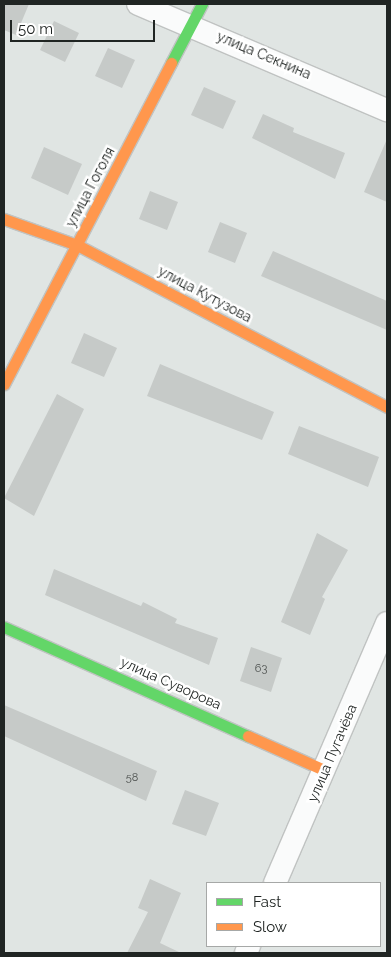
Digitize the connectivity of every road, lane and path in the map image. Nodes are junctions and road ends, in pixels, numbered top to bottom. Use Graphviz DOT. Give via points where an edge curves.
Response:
graph roads {
  1 [pos="138,4"];
  2 [pos="202,4"];
  3 [pos="193,24"];
  4 [pos="387,110"];
  5 [pos="4,219"];
  6 [pos="77,245"];
  7 [pos="4,384"];
  8 [pos="387,408"];
  9 [pos="387,623"];
  10 [pos="4,627"];
  11 [pos="324,770"];
  12 [pos="275,882"];
  1 -- 3 [label="street, улица Секнина"];
  2 -- 3 [label="street, улица Гоголя"];
  3 -- 4 [label="street, улица Секнина"];
  3 -- 6 [label="street, улица Гоголя"];
  5 -- 6 [label="street, улица Кутузова"];
  6 -- 7 [label="street, улица Гоголя"];
  6 -- 8 [label="street, улица Кутузова"];
  9 -- 11 [label="street, улица Пугачёва"];
  10 -- 11 [label="street, улица Суворова"];
  11 -- 12 [label="street, улица Пугачёва"];
}
